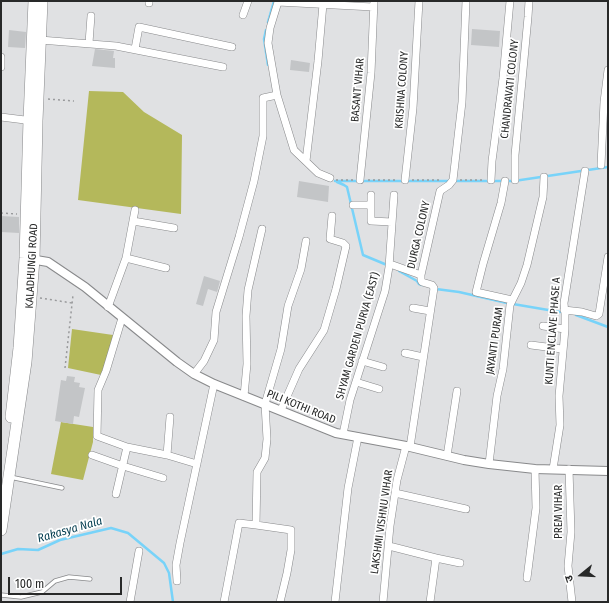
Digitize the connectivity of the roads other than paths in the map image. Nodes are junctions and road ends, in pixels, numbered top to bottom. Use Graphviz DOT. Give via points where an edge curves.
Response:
graph roads {
  1 [pos="34,1"];
  2 [pos="42,1"];
  3 [pos="248,1"];
  4 [pos="419,1"];
  5 [pos="466,1"];
  6 [pos="510,1"];
  7 [pos="529,1"];
  8 [pos="326,3"];
  9 [pos="373,4"];
  10 [pos="243,15"];
  11 [pos="91,16"];
  12 [pos="37,35"];
  13 [pos="89,43"];
  14 [pos="232,47"];
  15 [pos="135,49"];
  16 [pos="1,57"];
  17 [pos="222,66"];
  18 [pos="1,67"];
  19 [pos="608,70"];
  20 [pos="277,95"];
  21 [pos="1,117"];
  22 [pos="33,121"];
  23 [pos="306,161"];
  24 [pos="601,165"];
  25 [pos="585,171"];
  26 [pos="544,177"];
  27 [pos="330,178"];
  28 [pos="360,180"];
  29 [pos="405,180"];
  30 [pos="491,180"];
  31 [pos="515,180"];
  32 [pos="505,181"];
  33 [pos="371,195"];
  34 [pos="394,195"];
  35 [pos="353,204"];
  36 [pos="371,205"];
  37 [pos="135,210"];
  38 [pos="332,216"];
  39 [pos="133,221"];
  40 [pos="392,222"];
  41 [pos="174,228"];
  42 [pos="262,229"];
  43 [pos="306,240"];
  44 [pos="608,257"];
  45 [pos="126,258"];
  46 [pos="30,259"];
  47 [pos="390,264"];
  48 [pos="166,268"];
  49 [pos="421,276"];
  50 [pos="512,300"];
  51 [pos="108,307"];
  52 [pos="413,308"];
  53 [pos="564,310"];
  54 [pos="430,311"];
  55 [pos="122,318"];
  56 [pos="543,326"];
  57 [pos="565,329"];
  58 [pos="531,344"];
  59 [pos="562,350"];
  60 [pos="405,354"];
  61 [pos="424,357"];
  62 [pos="362,361"];
  63 [pos="383,367"];
  64 [pos="194,374"];
  65 [pos="356,382"];
  66 [pos="214,384"];
  67 [pos="379,389"];
  68 [pos="457,391"];
  69 [pos="244,396"];
  70 [pos="265,404"];
  71 [pos="281,410"];
  72 [pos="170,417"];
  73 [pos="343,434"];
  74 [pos="358,437"];
  75 [pos="408,446"];
  76 [pos="127,447"];
  77 [pos="92,455"];
  78 [pos="166,455"];
  79 [pos="447,456"];
  80 [pos="197,464"];
  81 [pos="489,464"];
  82 [pos="123,466"];
  83 [pos="535,469"];
  84 [pos="553,469"];
  85 [pos="569,470"];
  86 [pos="608,471"];
  87 [pos="163,478"];
  88 [pos="5,483"];
  89 [pos="62,488"];
  90 [pos="395,493"];
  91 [pos="116,494"];
  92 [pos="466,509"];
  93 [pos="256,525"];
  94 [pos="1,530"];
  95 [pos="389,546"];
  96 [pos="139,551"];
  97 [pos="436,558"];
  98 [pos="460,563"];
  99 [pos="527,578"];
  100 [pos="90,579"];
  101 [pos="177,581"];
  102 [pos="1,596"];
  103 [pos="130,602"];
  104 [pos="224,602"];
  105 [pos="280,602"];
  106 [pos="335,602"];
  107 [pos="383,602"];
  108 [pos="430,602"];
  109 [pos="572,602"];
  1 -- 12 [label="main road, KALADHUNGI ROAD"];
  2 -- 12 [label="main road, KALADHUNGI ROAD"];
  3 -- 10 [label="street"];
  4 -- 29 [label="street, KRISHNA COLONY" via="413,108"];
  5 -- 49 [label="street, DURGA COLONY" via="462,102 453,180 440,191"];
  6 -- 30 [label="street"];
  7 -- 31 [label="street, CHANDRAVATI COLONY"];
  8 -- 9 [label="street"];
  8 -- 20 [label="street" via="278,2 268,43"];
  8 -- 23 [label="street"];
  9 -- 28 [label="street, BASANT VIHAR" via="371,73"];
  11 -- 13 [label="street"];
  12 -- 13 [label="street"];
  12 -- 22 [label="main road, KALADHUNGI ROAD"];
  12 -- 22 [label="main road, KALADHUNGI ROAD" via="38,98"];
  13 -- 15 [label="street"];
  14 -- 15 [label="street" via="139,27"];
  15 -- 17 [label="street"];
  16 -- 18 [label="street"];
  19 -- 24 [label="street"];
  20 -- 23 [label="street" via="294,150"];
  20 -- 64 [label="street" via="263,98 262,136 254,181 216,312 214,340 204,361"];
  21 -- 22 [label="street"];
  22 -- 46 [label="main road, KALADHUNGI ROAD"];
  22 -- 46 [label="main road, KALADHUNGI ROAD" via="26,215"];
  23 -- 27 [label="street" via="318,173"];
  25 -- 53 [label="street, KUNTI ENCLAVE PHASE A"];
  26 -- 50 [label="street, JAYANTI PURAM" via="543,197 527,265 522,283"];
  32 -- 50 [label="street" via="476,292"];
  33 -- 36 [label="street"];
  34 -- 40 [label="street, SHYAM GARDEN PURVA (EAST)"];
  35 -- 36 [label="street"];
  36 -- 40 [label="street" via="371,221"];
  37 -- 39 [label="street"];
  38 -- 71 [label="street" via="330,239 344,242 346,246 336,289 324,330 299,369"];
  39 -- 41 [label="street"];
  39 -- 45 [label="street"];
  40 -- 47 [label="street, SHYAM GARDEN PURVA (EAST)"];
  42 -- 69 [label="street" via="248,290"];
  43 -- 70 [label="street" via="301,270 288,306 280,349"];
  44 -- 53 [label="street" via="599,314 596,316"];
  45 -- 48 [label="street"];
  45 -- 51 [label="street"];
  46 -- 51 [label="street, PILI KOTHI ROAD" via="48,262 85,287"];
  46 -- 88 [label="main road, KALADHUNGI ROAD"];
  46 -- 88 [label="main road, KALADHUNGI ROAD" via="31,297 26,362"];
  47 -- 49 [label="street"];
  47 -- 62 [label="street, SHYAM GARDEN PURVA (EAST)" via="385,291"];
  49 -- 54 [label="street, DURGA COLONY" via="422,282 434,288"];
  50 -- 81 [label="street, JAYANTI PURAM"];
  51 -- 55 [label="street, PILI KOTHI ROAD"];
  52 -- 54 [label="street"];
  53 -- 57 [label="street, KUNTI ENCLAVE PHASE A"];
  54 -- 61 [label="street, DURGA COLONY"];
  55 -- 64 [label="street, PILI KOTHI ROAD"];
  55 -- 76 [label="street" via="98,390 97,436"];
  56 -- 57 [label="street"];
  57 -- 59 [label="street, KUNTI ENCLAVE PHASE A"];
  58 -- 59 [label="street"];
  59 -- 84 [label="street, KUNTI ENCLAVE PHASE A" via="560,425"];
  60 -- 61 [label="street"];
  61 -- 75 [label="street, DURGA COLONY"];
  62 -- 63 [label="street"];
  62 -- 65 [label="street, SHYAM GARDEN PURVA (EAST)"];
  64 -- 66 [label="street, PILI KOTHI ROAD"];
  65 -- 67 [label="street"];
  65 -- 73 [label="street, SHYAM GARDEN PURVA (EAST)"];
  66 -- 69 [label="street, PILI KOTHI ROAD"];
  66 -- 80 [label="street"];
  68 -- 79 [label="street"];
  69 -- 70 [label="street, PILI KOTHI ROAD"];
  70 -- 71 [label="street, PILI KOTHI ROAD"];
  70 -- 93 [label="street" via="267,439 265,458 257,472"];
  71 -- 73 [label="street, PILI KOTHI ROAD"];
  72 -- 78 [label="street"];
  73 -- 74 [label="street, PILI KOTHI ROAD"];
  74 -- 75 [label="street, PILI KOTHI ROAD"];
  74 -- 106 [label="street" via="348,488"];
  75 -- 79 [label="street, PILI KOTHI ROAD"];
  75 -- 90 [label="street, LAKSHMI VISHNU VIHAR"];
  76 -- 78 [label="street"];
  76 -- 82 [label="street"];
  77 -- 82 [label="street"];
  78 -- 80 [label="street"];
  79 -- 81 [label="street, PILI KOTHI ROAD"];
  80 -- 101 [label="street" via="176,565"];
  81 -- 83 [label="street, PILI KOTHI ROAD"];
  82 -- 87 [label="street"];
  82 -- 91 [label="street"];
  83 -- 84 [label="street, PILI KOTHI ROAD"];
  83 -- 99 [label="street" via="536,508"];
  84 -- 85 [label="street, PILI KOTHI ROAD"];
  85 -- 86 [label="street, PILI KOTHI ROAD"];
  85 -- 109 [label="street, PREM VIHAR" via="571,532 568,566"];
  88 -- 89 [label="lane"];
  88 -- 94 [label="main road, KALADHUNGI ROAD"];
  90 -- 92 [label="street"];
  90 -- 95 [label="street, LAKSHMI VISHNU VIHAR"];
  93 -- 104 [label="street" via="239,523"];
  93 -- 105 [label="street" via="291,530 291,550"];
  95 -- 97 [label="street"];
  95 -- 107 [label="street, LAKSHMI VISHNU VIHAR"];
  96 -- 103 [label="street"];
  97 -- 98 [label="street"];
  97 -- 108 [label="street"];
  100 -- 102 [label="lane" via="69,577 55,580 42,592 21,597"];
}
